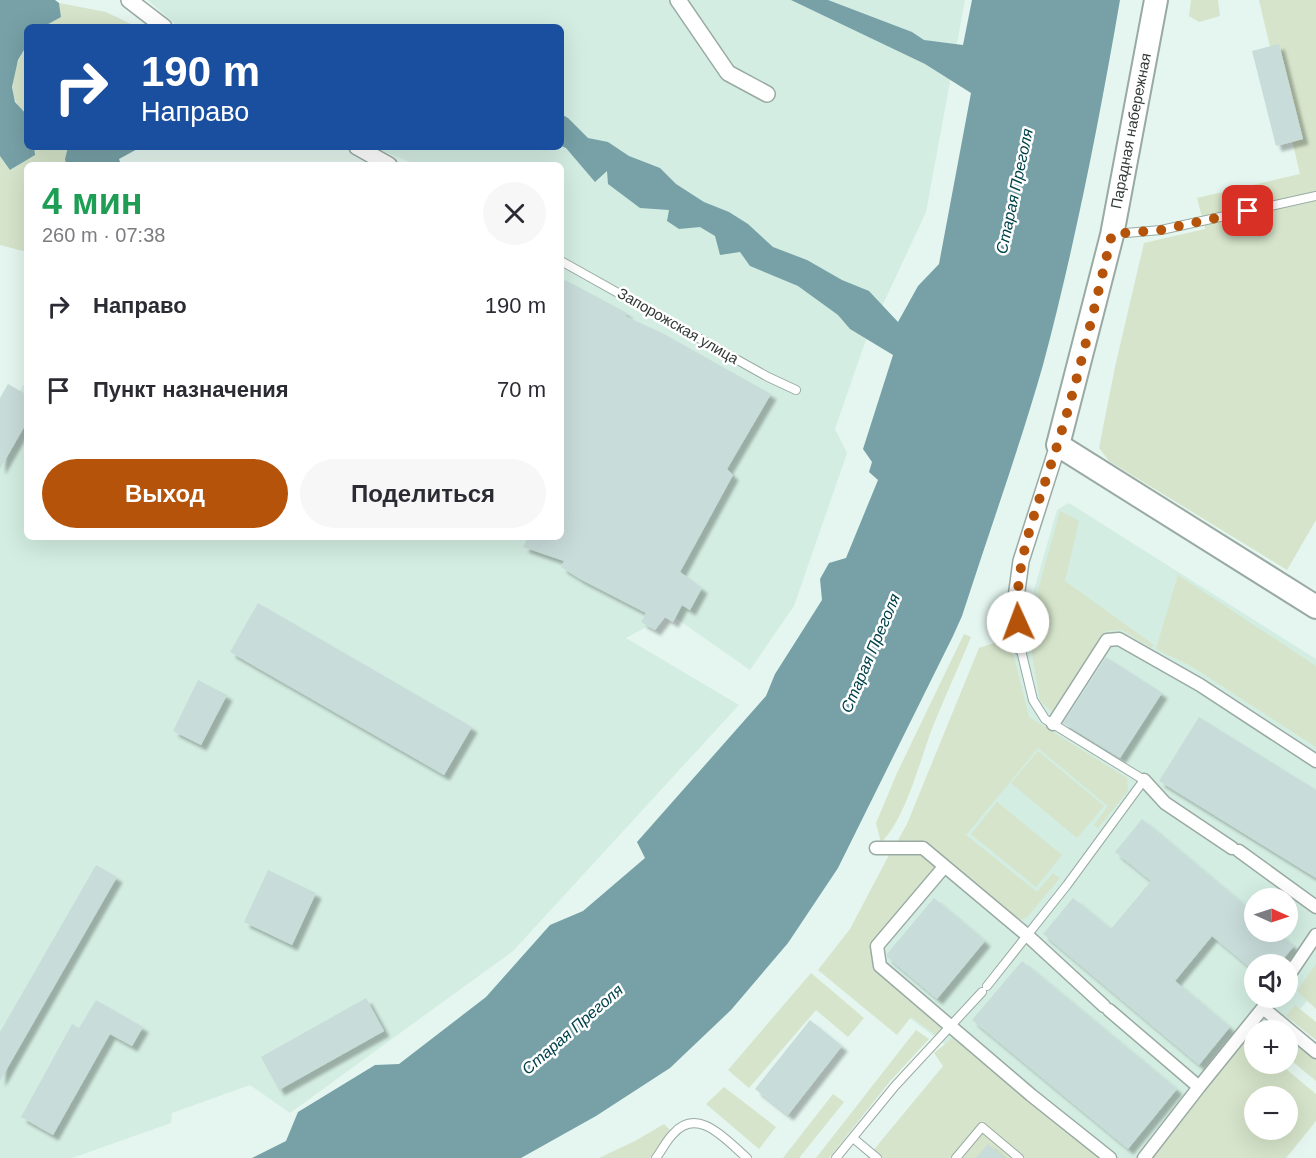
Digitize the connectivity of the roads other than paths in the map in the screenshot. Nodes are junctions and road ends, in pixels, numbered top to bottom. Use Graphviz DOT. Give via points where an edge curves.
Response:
graph roads {
  1 [pos="129,0"];
  2 [pos="678,0"];
  3 [pos="1156,0"];
  4 [pos="160,24"];
  5 [pos="767,94"];
  6 [pos="362,150"];
  7 [pos="383,162"];
  8 [pos="1316,196"];
  9 [pos="1112,234"];
  10 [pos="564,263"];
  11 [pos="796,390"];
  12 [pos="1058,445"];
  13 [pos="1316,607"];
  14 [pos="1020,646"];
  15 [pos="1053,724"];
  16 [pos="1316,761"];
  17 [pos="1144,780"];
  18 [pos="876,848"];
  19 [pos="944,867"];
  20 [pos="1316,906"];
  21 [pos="1316,935"];
  22 [pos="1028,936"];
  23 [pos="1298,962"];
  24 [pos="1263,1008"];
  25 [pos="1272,1008"];
  26 [pos="952,1026"];
  27 [pos="1316,1052"];
  28 [pos="1199,1087"];
  29 [pos="853,1138"];
  30 [pos="656,1158"];
  31 [pos="747,1158"];
  32 [pos="836,1158"];
  33 [pos="877,1158"];
  34 [pos="956,1158"];
  35 [pos="1019,1158"];
  36 [pos="1110,1158"];
  37 [pos="1144,1158"];
  1 -- 4 [label="street"];
  2 -- 5 [label="street" via="728,73"];
  3 -- 9 [label="main road, Парадная набережная"];
  6 -- 7 [label="street"];
  8 -- 9 [label="lane" via="1161,230"];
  9 -- 12 [label="main road, Парадная набережная"];
  10 -- 11 [label="lane, Запорожская улица"];
  12 -- 13 [label="main road"];
  12 -- 14 [label="street, Парадная набережная" via="1022,561 1016,598"];
  14 -- 15 [label="lane" via="1033,700"];
  15 -- 16 [label="street" via="1107,640 1119,639 1200,685"];
  15 -- 17 [label="lane"];
  17 -- 20 [label="street" via="1165,803"];
  17 -- 22 [label="lane"];
  18 -- 19 [label="street" via="923,848"];
  19 -- 22 [label="street"];
  19 -- 26 [label="street" via="877,946 880,966"];
  21 -- 23 [label="street"];
  22 -- 26 [label="lane"];
  22 -- 28 [label="street"];
  24 -- 28 [label="street"];
  25 -- 27 [label="street"];
  26 -- 29 [label="lane"];
  26 -- 36 [label="street"];
  28 -- 37 [label="street"];
  29 -- 32 [label="lane"];
  29 -- 33 [label="lane"];
  30 -- 31 [label="lane" via="673,1133 694,1123 704,1123 715,1130"];
  34 -- 35 [label="lane" via="982,1127"];
}
